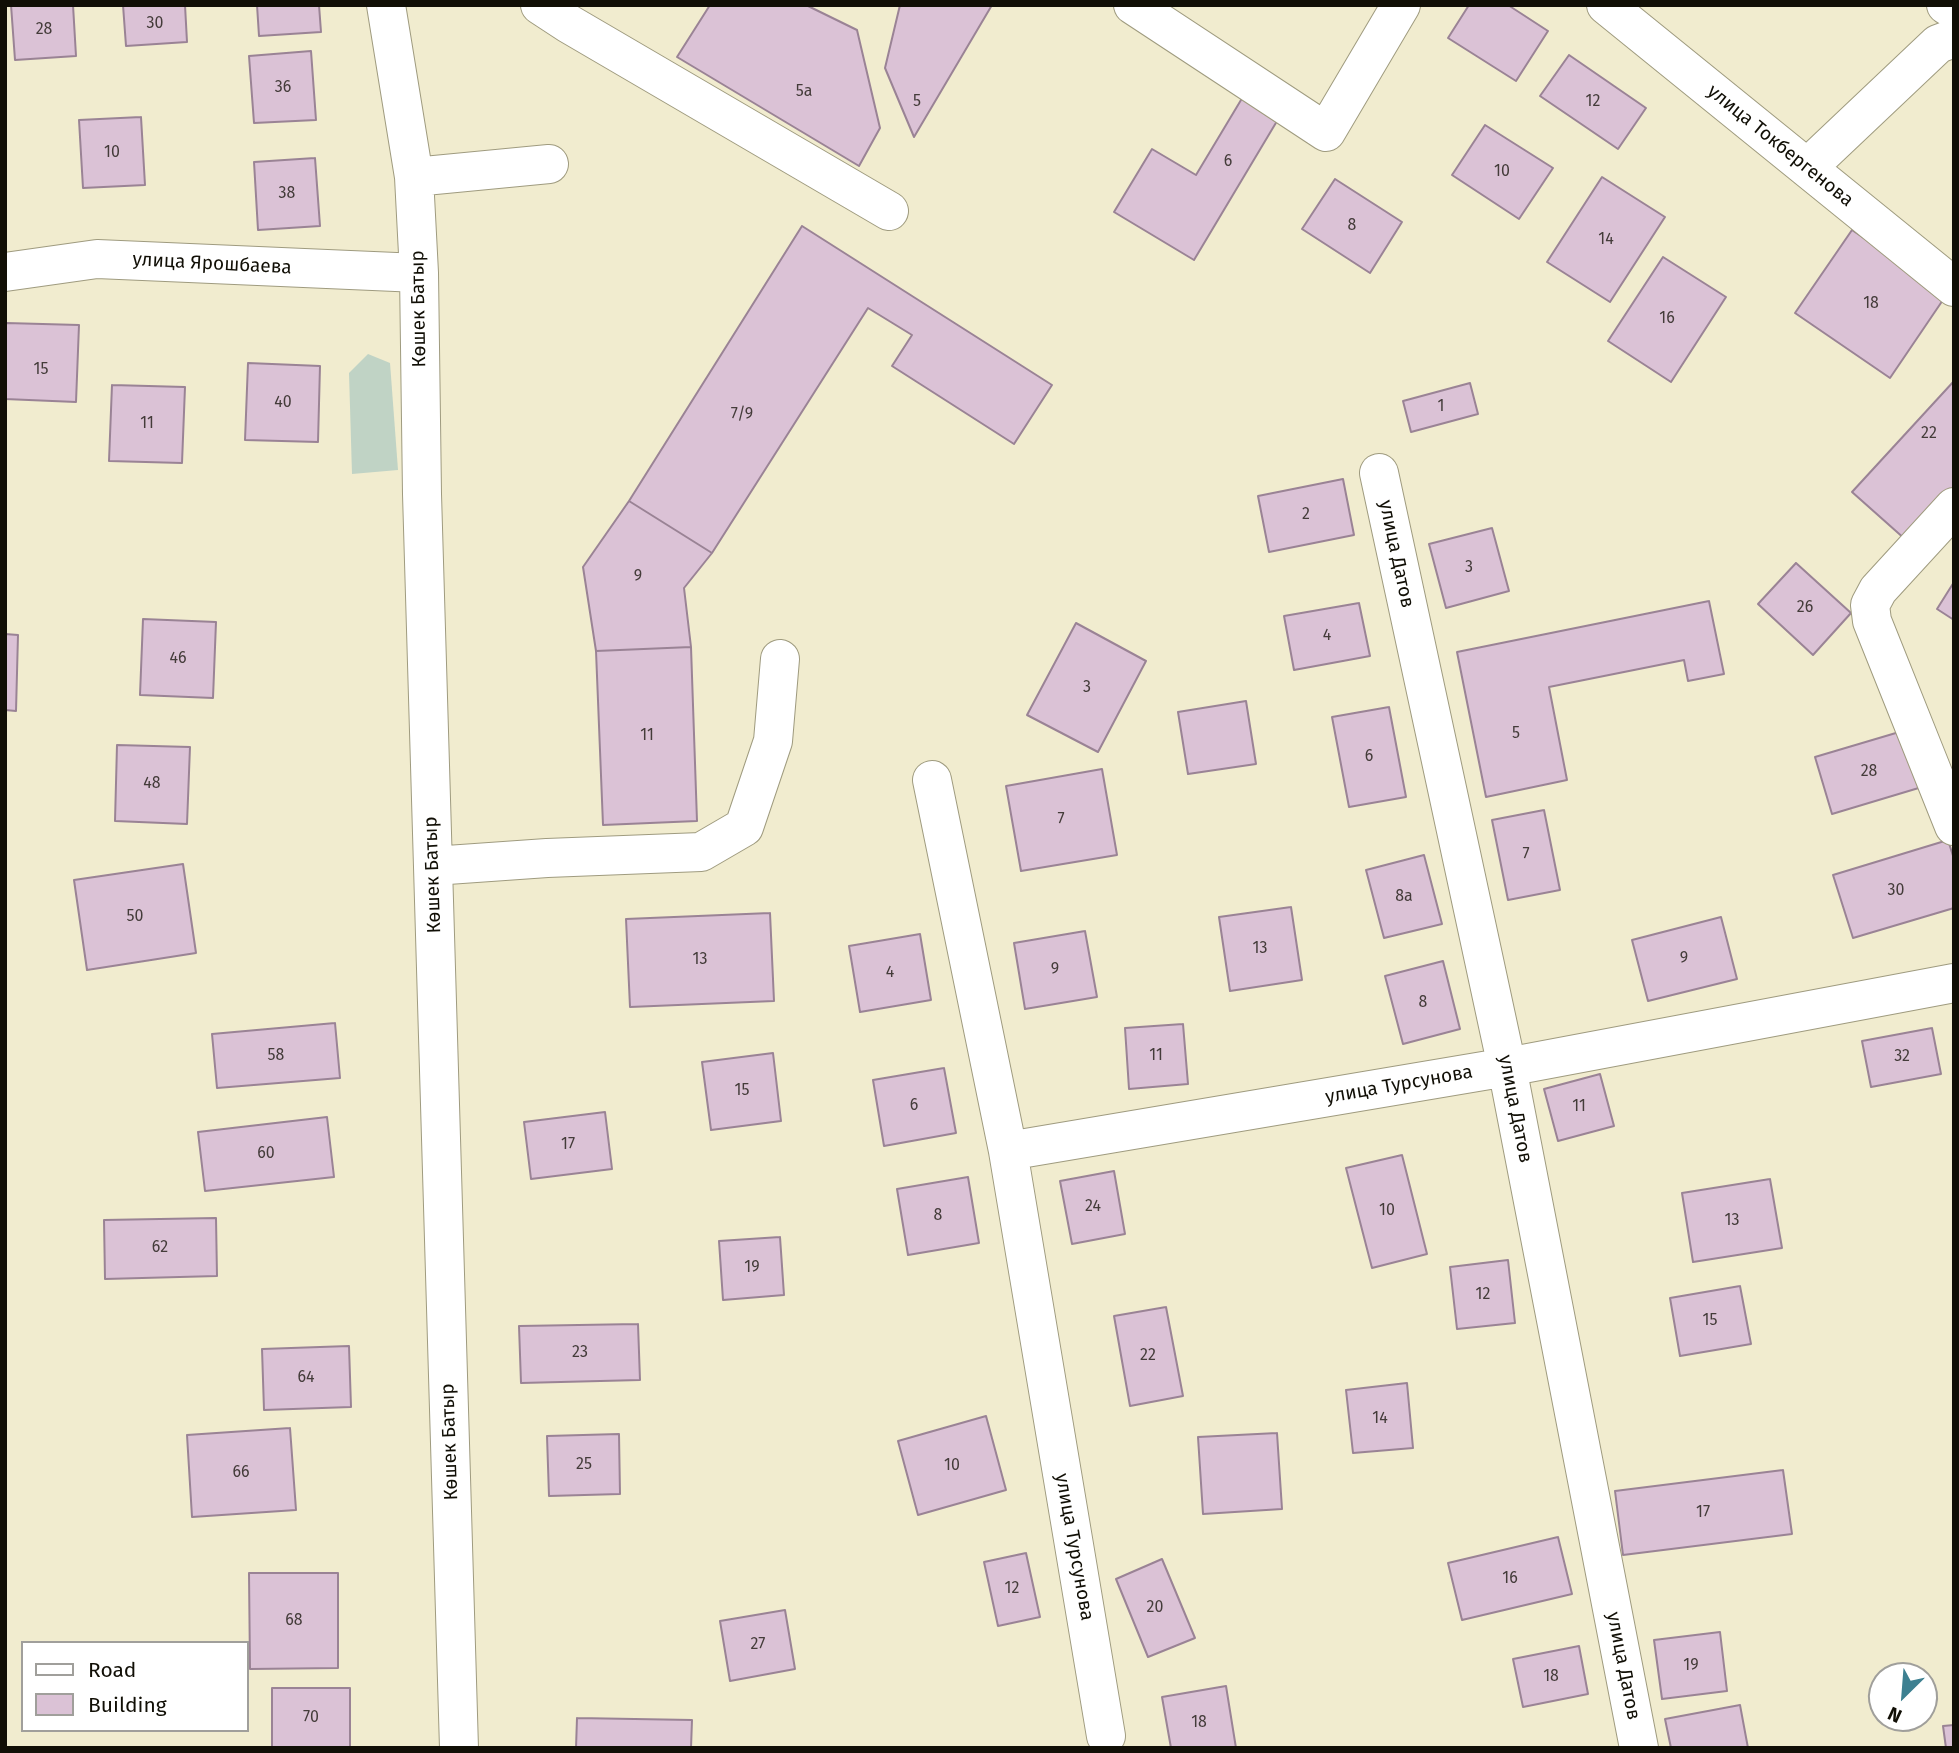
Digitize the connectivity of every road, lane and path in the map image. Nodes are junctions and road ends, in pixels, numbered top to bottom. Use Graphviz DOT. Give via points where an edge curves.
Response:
graph roads {
  1 [pos="386,5"];
  2 [pos="540,5"];
  3 [pos="1133,5"];
  4 [pos="1401,5"];
  5 [pos="1606,5"];
  6 [pos="1946,5"];
  7 [pos="1954,10"];
  8 [pos="1954,38"];
  9 [pos="549,164"];
  10 [pos="1807,168"];
  11 [pos="414,177"];
  12 [pos="889,211"];
  13 [pos="5,272"];
  14 [pos="419,273"];
  15 [pos="1954,287"];
  16 [pos="1379,472"];
  17 [pos="1954,507"];
  18 [pos="780,659"];
  19 [pos="932,780"];
  20 [pos="1954,826"];
  21 [pos="433,866"];
  22 [pos="1954,983"];
  23 [pos="1507,1067"];
  24 [pos="1008,1151"];
  25 [pos="1105,1736"];
  26 [pos="459,1748"];
  27 [pos="1639,1748"];
  1 -- 11 [label="street, Көшек Батыр"];
  2 -- 12 [label="street"];
  3 -- 4 [label="street" via="1326,132"];
  5 -- 10 [label="street, улица Токбергенова"];
  6 -- 7 [label="street"];
  8 -- 10 [label="street" via="1938,44"];
  9 -- 11 [label="street"];
  10 -- 15 [label="street, улица Токбергенова"];
  11 -- 14 [label="street, Көшек Батыр"];
  13 -- 14 [label="street, улица Ярошбаева" via="97,259"];
  14 -- 21 [label="street, Көшек Батыр"];
  16 -- 23 [label="street, улица Датов"];
  17 -- 20 [label="street" via="1878,590 1870,605 1872,621"];
  18 -- 21 [label="street" via="774,741 744,827 701,852"];
  19 -- 24 [label="street, улица Турсунова"];
  21 -- 26 [label="street, Көшек Батыр"];
  22 -- 23 [label="street, улица Турсунова"];
  23 -- 24 [label="street, улица Турсунова"];
  23 -- 27 [label="street, улица Датов"];
  24 -- 25 [label="street, улица Турсунова"];
}
